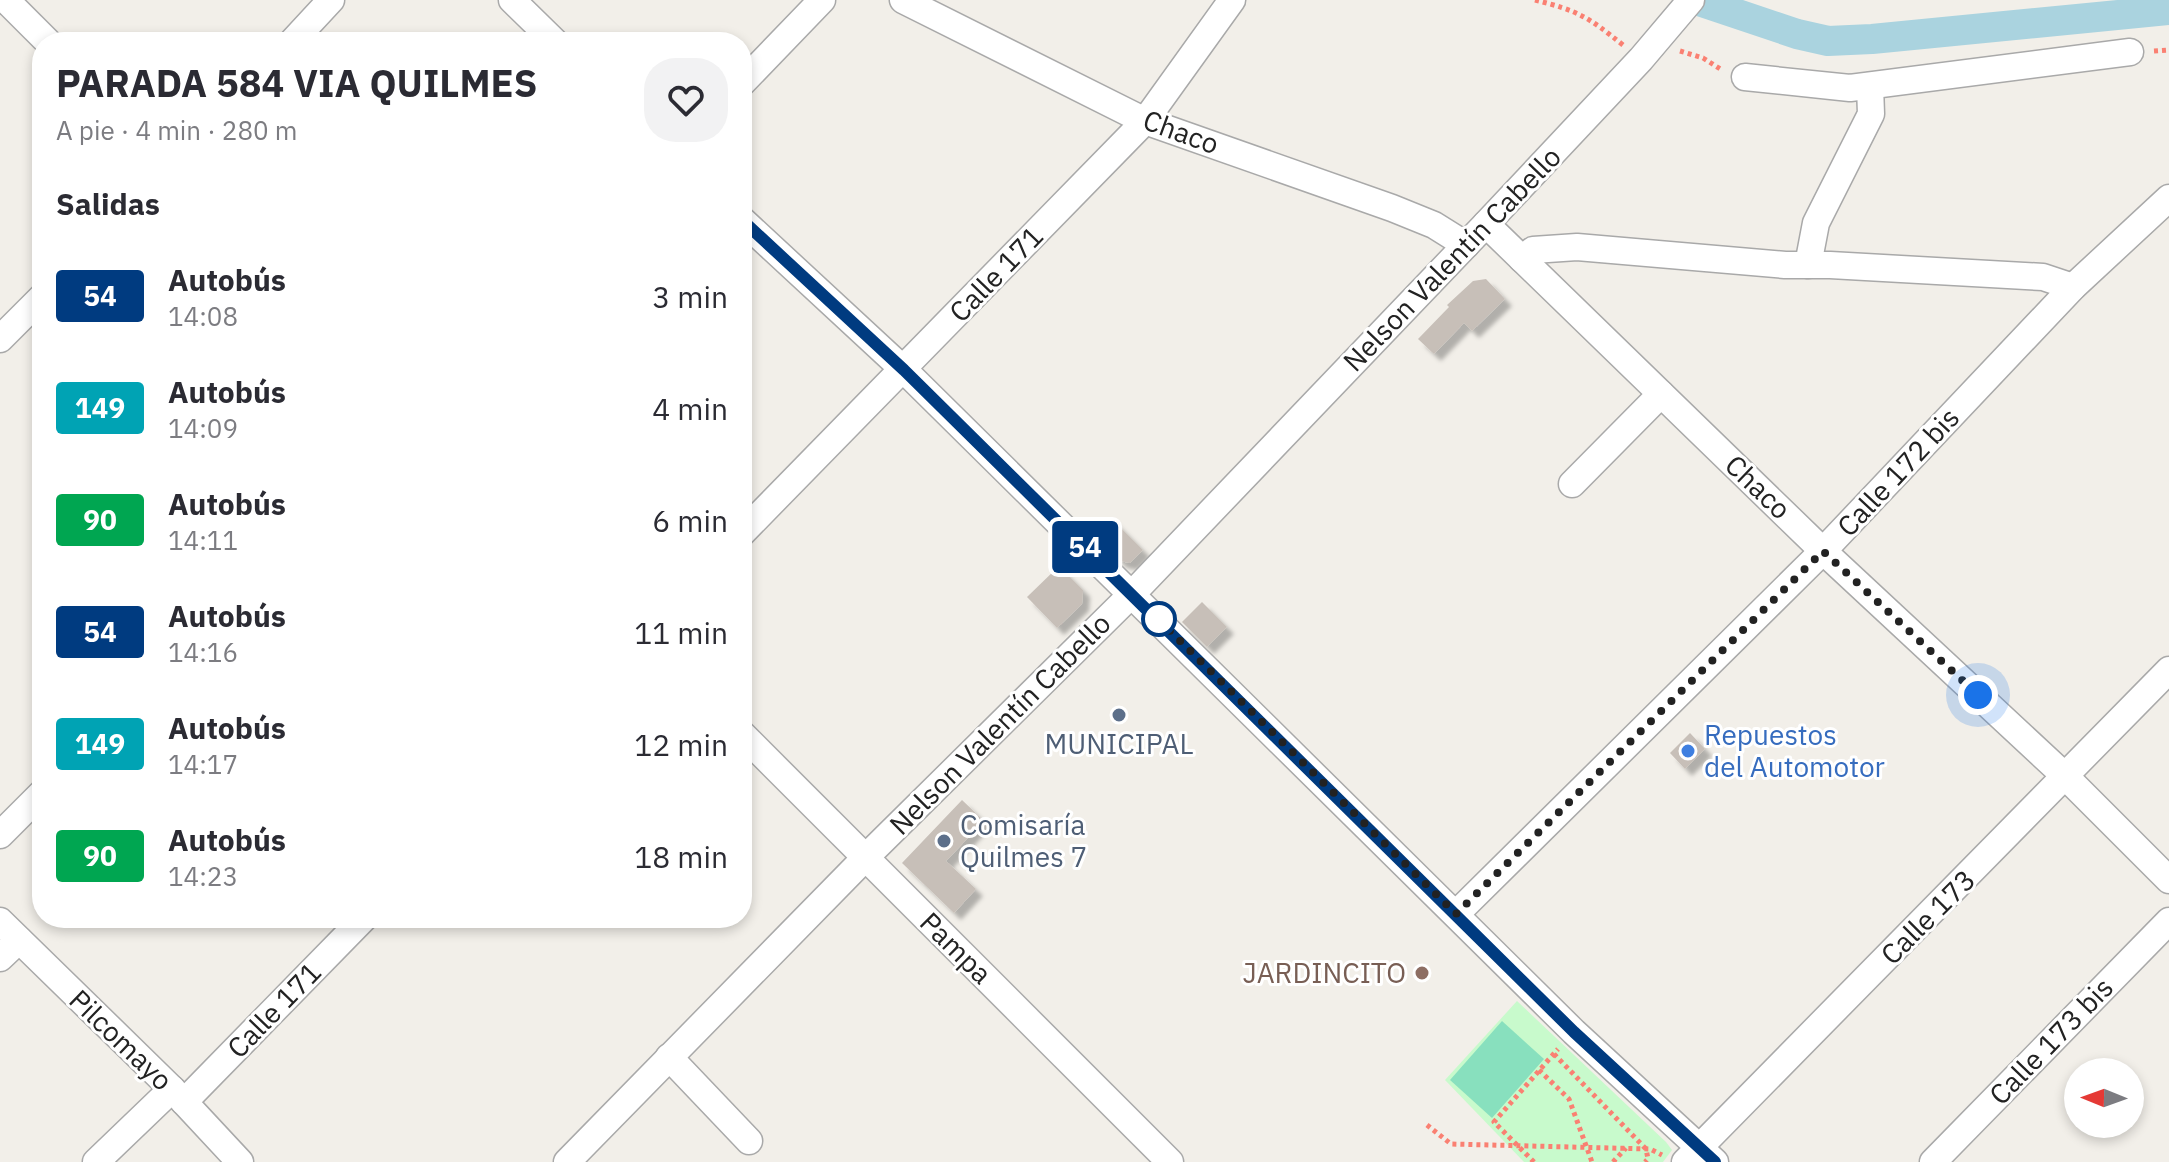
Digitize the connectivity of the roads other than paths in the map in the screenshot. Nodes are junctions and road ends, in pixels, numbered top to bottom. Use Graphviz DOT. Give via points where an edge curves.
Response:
graph roads {
  1 [pos="6,0"];
  2 [pos="331,0"];
  3 [pos="512,0"];
  4 [pos="822,0"];
  5 [pos="903,0"];
  6 [pos="1232,0"];
  7 [pos="1691,0"];
  8 [pos="38,32"];
  9 [pos="301,32"];
  10 [pos="545,32"];
  11 [pos="2130,52"];
  12 [pos="752,73"];
  13 [pos="1745,77"];
  14 [pos="1870,86"];
  15 [pos="1145,121"];
  16 [pos="2169,198"];
  17 [pos="1486,224"];
  18 [pos="752,229"];
  19 [pos="1466,245"];
  20 [pos="1522,259"];
  21 [pos="1808,265"];
  22 [pos="2073,287"];
  23 [pos="32,307"];
  24 [pos="0,339"];
  25 [pos="904,370"];
  26 [pos="1661,394"];
  27 [pos="1572,484"];
  28 [pos="752,523"];
  29 [pos="1823,551"];
  30 [pos="1133,593"];
  31 [pos="2169,670"];
  32 [pos="752,744"];
  33 [pos="2066,777"];
  34 [pos="32,803"];
  35 [pos="0,835"];
  36 [pos="865,858"];
  37 [pos="2169,880"];
  38 [pos="1456,914"];
  39 [pos="0,921"];
  40 [pos="2169,921"];
  41 [pos="354,928"];
  42 [pos="19,940"];
  43 [pos="0,958"];
  44 [pos="669,1057"];
  45 [pos="178,1096"];
  46 [pos="749,1141"];
  47 [pos="1700,1157"];
  48 [pos="96,1162"];
  49 [pos="240,1162"];
  50 [pos="567,1162"];
  51 [pos="1170,1162"];
  52 [pos="1933,1162"];
  1 -- 8 [label="street"];
  2 -- 9 [label="street"];
  3 -- 10 [label="street"];
  4 -- 12 [label="street"];
  5 -- 15 [label="street, Chaco"];
  6 -- 15 [label="street, Calle 171"];
  7 -- 17 [label="street, Nelson Valentín Cabello"];
  11 -- 14 [label="street"];
  13 -- 14 [label="street"];
  14 -- 21 [label="street" via="1871,114 1816,223"];
  15 -- 19 [label="street, Chaco" via="1392,208"];
  15 -- 25 [label="street, Calle 171"];
  16 -- 22 [label="street, Calle 172 bis"];
  17 -- 19 [label="street, Nelson Valentín Cabello"];
  17 -- 20 [label="street, Chaco"];
  18 -- 25 [label="street"];
  19 -- 30 [label="street, Nelson Valentín Cabello"];
  20 -- 21 [label="street" via="1533,250 1577,247"];
  20 -- 26 [label="street, Chaco"];
  21 -- 22 [label="street" via="2043,277"];
  22 -- 29 [label="street, Calle 172 bis"];
  23 -- 24 [label="street"];
  25 -- 28 [label="street, Calle 171"];
  25 -- 30 [label="street"];
  26 -- 27 [label="street"];
  26 -- 29 [label="street, Chaco"];
  29 -- 33 [label="street, Chaco"];
  29 -- 38 [label="street, Calle 172 bis"];
  30 -- 36 [label="street, Nelson Valentín Cabello"];
  30 -- 38 [label="street"];
  31 -- 33 [label="street, Calle 173"];
  32 -- 36 [label="street, Pampa"];
  33 -- 37 [label="street, Chaco"];
  33 -- 47 [label="street, Calle 173"];
  34 -- 35 [label="street"];
  36 -- 44 [label="street, Nelson Valentín Cabello"];
  36 -- 51 [label="street, Pampa"];
  38 -- 47 [label="street"];
  39 -- 42 [label="street, Pilcomayo"];
  40 -- 52 [label="street, Calle 173 bis"];
  41 -- 45 [label="street, Calle 171"];
  42 -- 43 [label="street"];
  42 -- 45 [label="street, Pilcomayo"];
  44 -- 46 [label="street"];
  44 -- 50 [label="street, Nelson Valentín Cabello"];
  45 -- 48 [label="street, Calle 171"];
  45 -- 49 [label="street, Pilcomayo"];
}
